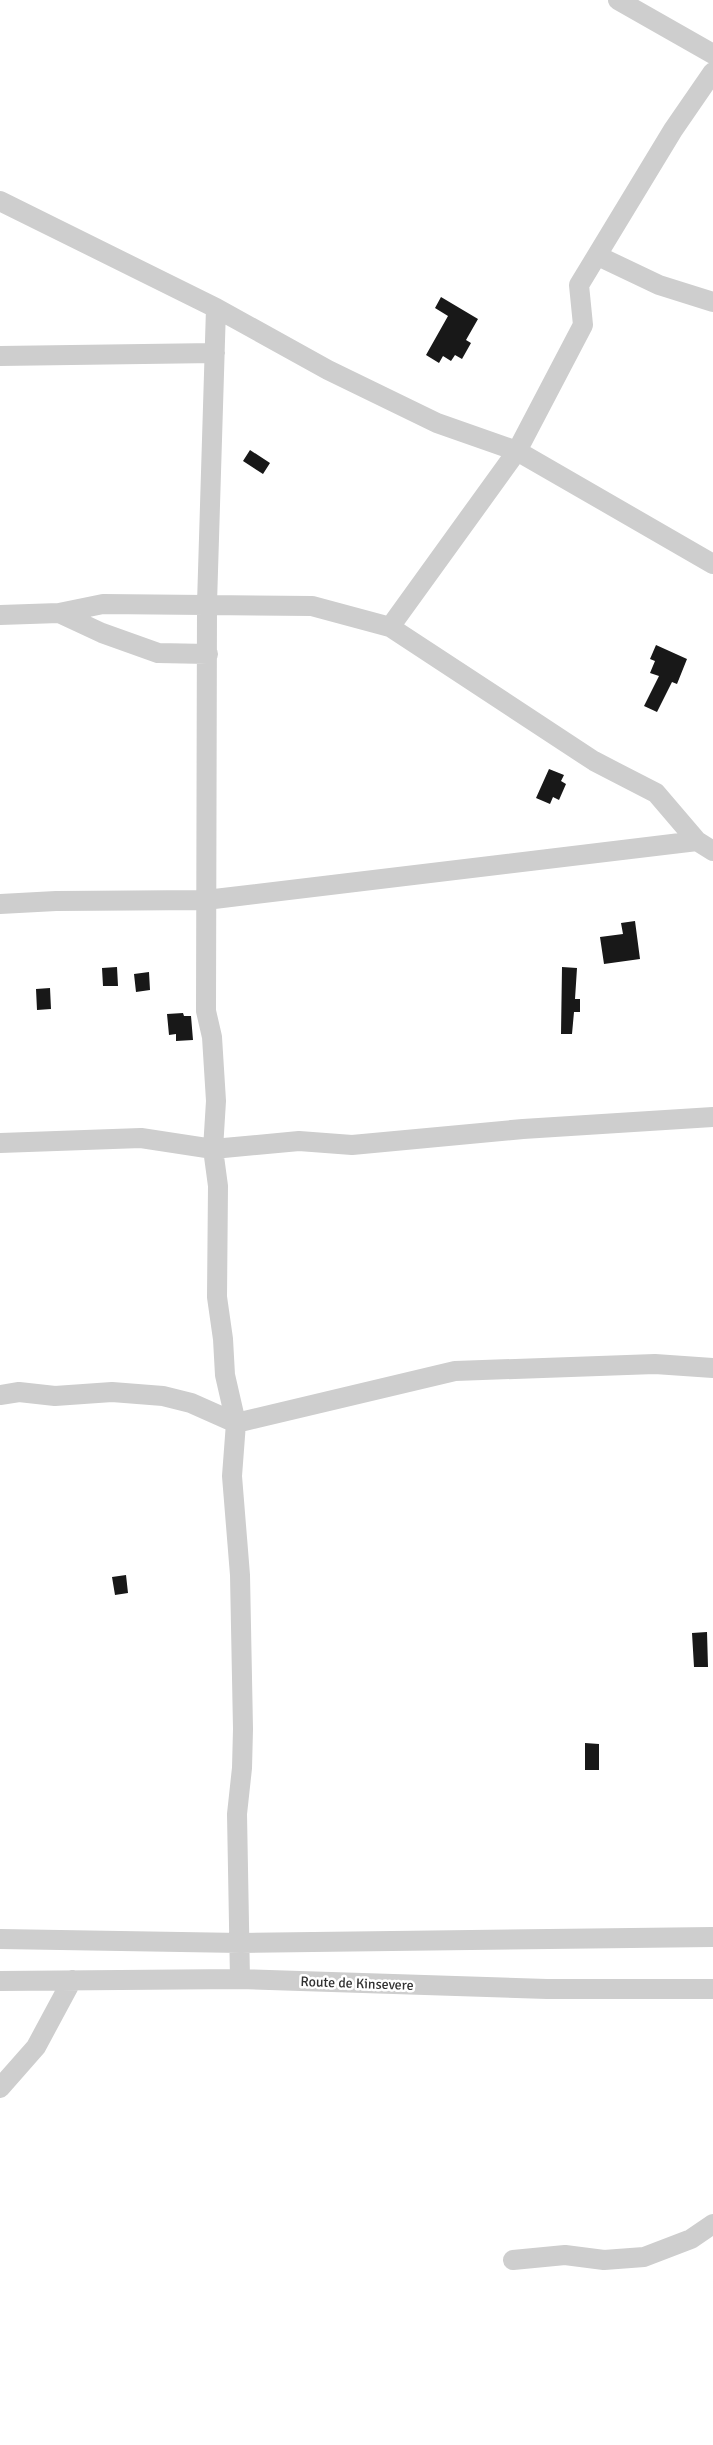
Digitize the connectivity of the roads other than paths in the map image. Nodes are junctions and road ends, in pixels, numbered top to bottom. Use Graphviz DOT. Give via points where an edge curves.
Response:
graph roads {
  1 [pos="618,0"];
  2 [pos="713,54"];
  3 [pos="713,72"];
  4 [pos="0,201"];
  5 [pos="598,256"];
  6 [pos="713,302"];
  7 [pos="216,308"];
  8 [pos="215,353"];
  9 [pos="0,356"];
  10 [pos="517,451"];
  11 [pos="713,564"];
  12 [pos="207,604"];
  13 [pos="59,612"];
  14 [pos="0,615"];
  15 [pos="390,627"];
  16 [pos="208,654"];
  17 [pos="705,846"];
  18 [pos="206,900"];
  19 [pos="0,904"];
  20 [pos="713,1117"];
  21 [pos="0,1143"];
  22 [pos="213,1149"];
  23 [pos="713,1368"];
  24 [pos="0,1395"];
  25 [pos="236,1423"];
  26 [pos="713,1937"];
  27 [pos="0,1939"];
  28 [pos="241,1942"];
  29 [pos="240,1979"];
  30 [pos="72,1980"];
  31 [pos="0,1981"];
  32 [pos="713,1989"];
  33 [pos="0,2088"];
  34 [pos="713,2224"];
  35 [pos="513,2260"];
  1 -- 2 [label="street"];
  3 -- 5 [label="street" via="673,130"];
  4 -- 7 [label="street"];
  5 -- 6 [label="street" via="659,286"];
  5 -- 10 [label="street" via="579,285 583,325"];
  7 -- 8 [label="street"];
  7 -- 10 [label="street" via="328,370 437,424"];
  8 -- 9 [label="street"];
  8 -- 12 [label="street"];
  10 -- 11 [label="street"];
  10 -- 15 [label="street"];
  12 -- 13 [label="street" via="103,604"];
  12 -- 15 [label="street" via="312,606"];
  12 -- 16 [label="street"];
  13 -- 14 [label="street"];
  13 -- 16 [label="street" via="102,633 158,653"];
  15 -- 17 [label="street" via="594,761 656,793"];
  16 -- 18 [label="street"];
  17 -- 18 [label="street"];
  18 -- 19 [label="street"];
  18 -- 22 [label="street" via="206,1011 212,1037 216,1101"];
  20 -- 22 [label="street" via="522,1129 382,1144 299,1141"];
  21 -- 22 [label="street" via="141,1138"];
  22 -- 25 [label="street" via="218,1186 217,1297 224,1338 225,1375"];
  23 -- 25 [label="street" via="655,1364 455,1371"];
  24 -- 25 [label="street" via="112,1392 162,1396 191,1402"];
  25 -- 28 [label="street" via="232,1476 240,1575 243,1729 237,1840"];
  26 -- 28 [label="street"];
  27 -- 28 [label="street"];
  28 -- 29 [label="street"];
  29 -- 30 [label="street, Route de Kinsevere"];
  29 -- 32 [label="street, Route de Kinsevere" via="547,1989"];
  30 -- 31 [label="street, Route de Kinsevere"];
  30 -- 33 [label="street" via="36,2047"];
  34 -- 35 [label="street" via="691,2239 644,2258 604,2260 565,2255"];
}
